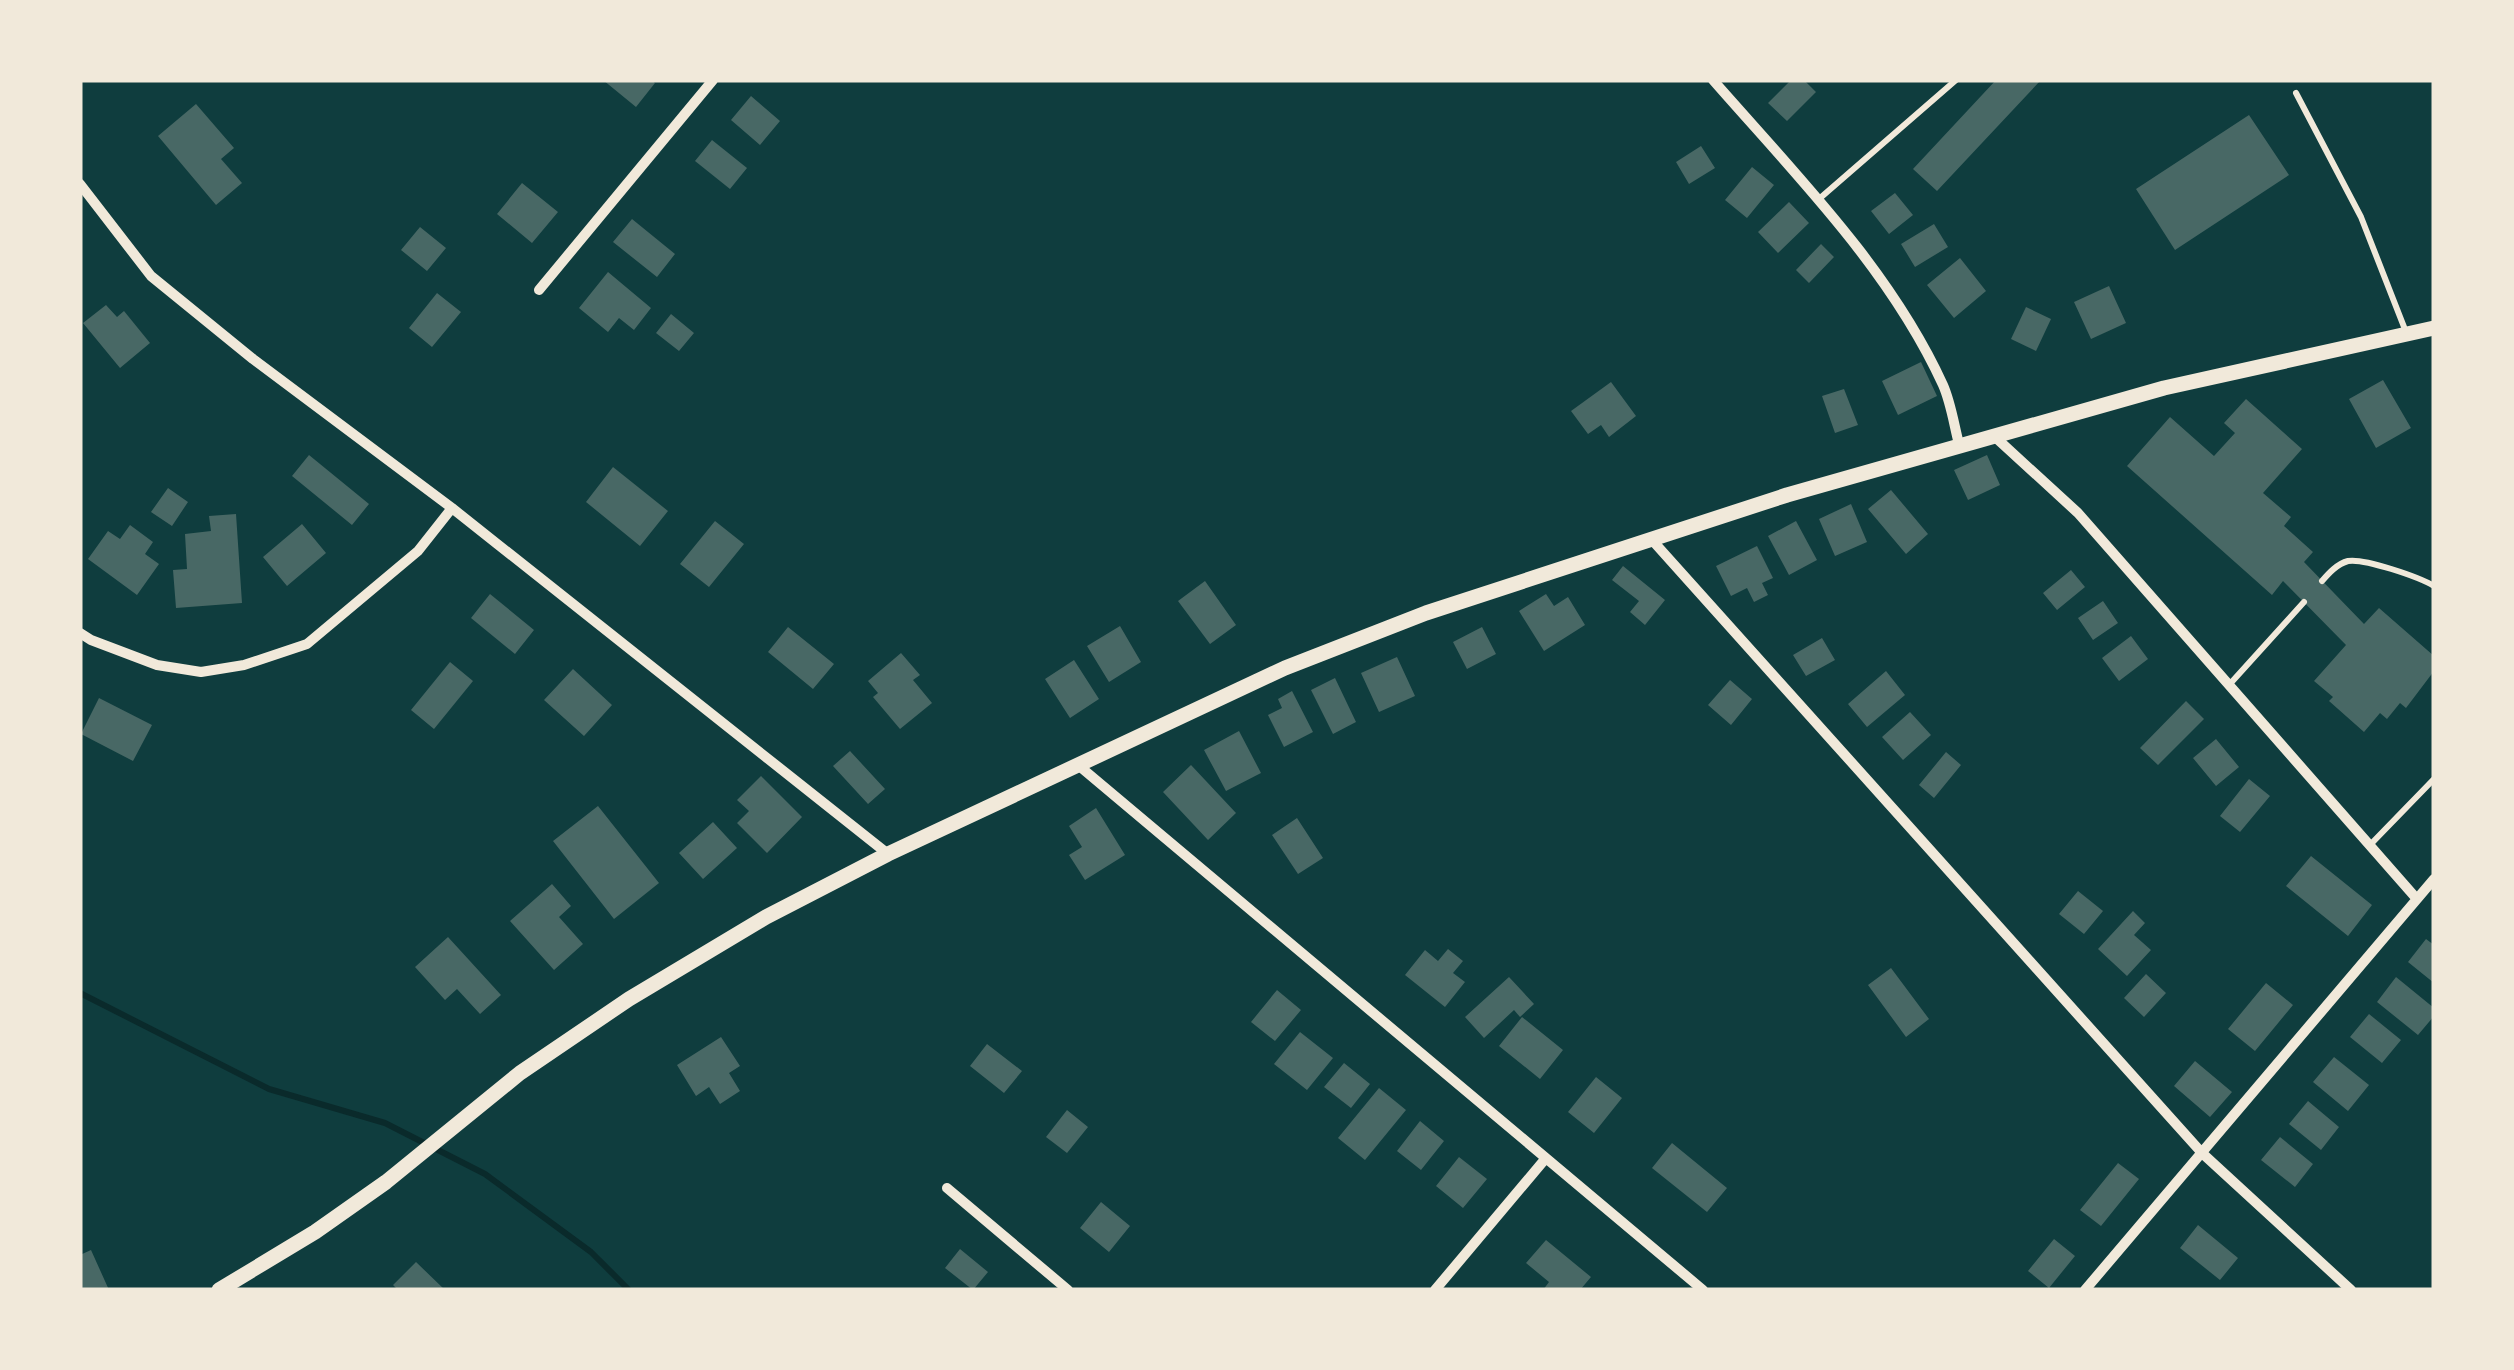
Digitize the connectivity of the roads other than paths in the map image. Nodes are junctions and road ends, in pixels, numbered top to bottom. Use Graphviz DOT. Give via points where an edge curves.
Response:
graph roads {
  1 [pos="713,80"];
  2 [pos="1713,80"];
  3 [pos="1956,80"];
  4 [pos="2296,93"];
  5 [pos="80,184"];
  6 [pos="1818,200"];
  7 [pos="538,290"];
  8 [pos="2434,328"];
  9 [pos="2406,333"];
  10 [pos="1994,436"];
  11 [pos="1959,444"];
  12 [pos="452,508"];
  13 [pos="1652,540"];
  14 [pos="2322,581"];
  15 [pos="2434,586"];
  16 [pos="2304,602"];
  17 [pos="80,633"];
  18 [pos="2229,685"];
  19 [pos="1078,765"];
  20 [pos="2434,779"];
  21 [pos="2369,846"];
  22 [pos="888,854"];
  23 [pos="2434,879"];
  24 [pos="2416,898"];
  25 [pos="2202,1153"];
  26 [pos="1546,1158"];
  27 [pos="947,1188"];
  28 [pos="219,1290"];
  29 [pos="1068,1290"];
  30 [pos="1435,1290"];
  31 [pos="1703,1290"];
  32 [pos="2085,1290"];
  33 [pos="2350,1290"];
  1 -- 7 [label="street"];
  2 -- 6 [label="street"];
  3 -- 6 [label="lane"];
  4 -- 9 [label="lane" via="2361,218"];
  5 -- 12 [label="street" via="151,276"];
  6 -- 11 [label="street" via="1887,286 1944,388"];
  8 -- 9 [label="street"];
  9 -- 10 [label="street" via="2164,388"];
  10 -- 11 [label="street"];
  10 -- 18 [label="street" via="2078,513"];
  11 -- 13 [label="street"];
  12 -- 17 [label="street" via="418,551 307,644 202,672 157,665"];
  12 -- 22 [label="street"];
  13 -- 19 [label="street" via="1302,661"];
  13 -- 25 [label="street"];
  14 -- 15 [label="lane" via="2350,560 2416,575"];
  16 -- 18 [label="lane"];
  18 -- 21 [label="street"];
  19 -- 22 [label="street"];
  19 -- 26 [label="street"];
  20 -- 21 [label="lane"];
  21 -- 24 [label="street"];
  22 -- 28 [label="street" via="629,999 520,1073 343,1212"];
  23 -- 24 [label="street"];
  24 -- 25 [label="street"];
  25 -- 32 [label="street"];
  25 -- 33 [label="street"];
  26 -- 30 [label="street"];
  26 -- 31 [label="street"];
  27 -- 29 [label="street"];
}
